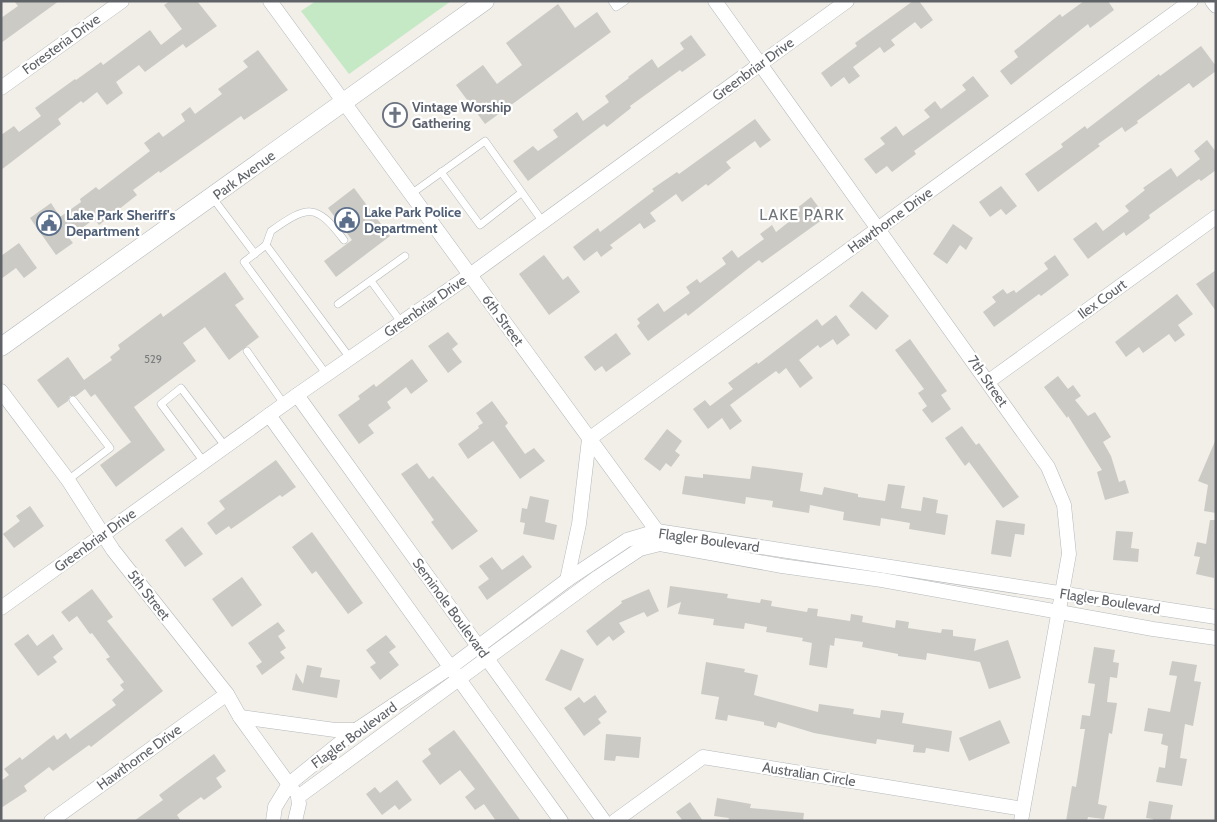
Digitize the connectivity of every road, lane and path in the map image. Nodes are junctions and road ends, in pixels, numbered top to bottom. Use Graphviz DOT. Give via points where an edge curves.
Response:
graph roads {
  1 [pos="122,1"];
  2 [pos="270,1"];
  3 [pos="485,1"];
  4 [pos="612,1"];
  5 [pos="625,1"];
  6 [pos="716,1"];
  7 [pos="847,1"];
  8 [pos="1191,1"];
  9 [pos="1212,1"];
  10 [pos="1216,6"];
  11 [pos="760,64"];
  12 [pos="1,88"];
  13 [pos="344,103"];
  14 [pos="442,172"];
  15 [pos="521,193"];
  16 [pos="411,194"];
  17 [pos="212,198"];
  18 [pos="1216,217"];
  19 [pos="543,222"];
  20 [pos="878,228"];
  21 [pos="344,240"];
  22 [pos="266,245"];
  23 [pos="255,254"];
  24 [pos="405,256"];
  25 [pos="470,275"];
  26 [pos="371,281"];
  27 [pos="338,304"];
  28 [pos="401,322"];
  29 [pos="1,347"];
  30 [pos="246,351"];
  31 [pos="350,358"];
  32 [pos="326,375"];
  33 [pos="989,381"];
  34 [pos="1,391"];
  35 [pos="297,395"];
  36 [pos="73,400"];
  37 [pos="284,404"];
  38 [pos="269,415"];
  39 [pos="589,439"];
  40 [pos="225,446"];
  41 [pos="204,462"];
  42 [pos="68,480"];
  43 [pos="104,534"];
  44 [pos="658,538"];
  45 [pos="567,580"];
  46 [pos="1063,594"];
  47 [pos="1,608"];
  48 [pos="1059,611"];
  49 [pos="1216,618"];
  50 [pos="1216,638"];
  51 [pos="479,646"];
  52 [pos="487,658"];
  53 [pos="454,673"];
  54 [pos="227,694"];
  55 [pos="240,716"];
  56 [pos="356,730"];
  57 [pos="289,784"];
  58 [pos="298,797"];
  59 [pos="1022,815"];
  60 [pos="50,821"];
  61 [pos="273,821"];
  62 [pos="295,821"];
  63 [pos="561,821"];
  64 [pos="604,821"];
  65 [pos="615,821"];
  1 -- 12 [label="street, Foresteria Drive"];
  2 -- 13 [label="street, 6th Street"];
  3 -- 13 [label="street, Park Avenue"];
  4 -- 5 [label="lane" via="616,7"];
  6 -- 11 [label="street, 7th Street"];
  7 -- 11 [label="street, Greenbriar Drive"];
  8 -- 20 [label="street, Hawthorne Drive"];
  9 -- 10 [label="street"];
  11 -- 19 [label="street, Greenbriar Drive"];
  11 -- 20 [label="street, 7th Street"];
  13 -- 16 [label="street, 6th Street"];
  13 -- 17 [label="street, Park Avenue"];
  14 -- 15 [label="lane" via="480,225"];
  14 -- 15 [label="lane" via="485,140"];
  14 -- 16 [label="lane"];
  15 -- 19 [label="lane"];
  16 -- 25 [label="street, 6th Street"];
  17 -- 23 [label="lane"];
  17 -- 29 [label="street, Park Avenue"];
  18 -- 33 [label="street, Ilex Court"];
  19 -- 25 [label="street, Greenbriar Drive"];
  20 -- 33 [label="street, 7th Street"];
  20 -- 39 [label="street, Hawthorne Drive"];
  21 -- 22 [label="lane" via="320,213 302,212 271,231"];
  22 -- 23 [label="lane"];
  22 -- 31 [label="lane"];
  23 -- 32 [label="lane" via="244,262"];
  24 -- 26 [label="lane"];
  25 -- 28 [label="street, Greenbriar Drive"];
  25 -- 39 [label="street, 6th Street"];
  26 -- 27 [label="lane"];
  26 -- 28 [label="lane"];
  28 -- 31 [label="street, Greenbriar Drive"];
  30 -- 37 [label="lane"];
  31 -- 32 [label="street, Greenbriar Drive"];
  32 -- 35 [label="street, Greenbriar Drive"];
  33 -- 46 [label="street, 7th Street" via="1048,467 1060,492 1069,541"];
  34 -- 42 [label="street, 5th Street"];
  35 -- 37 [label="street, Greenbriar Drive"];
  35 -- 51 [label="street, Seminole Boulevard"];
  36 -- 42 [label="lane" via="110,448"];
  37 -- 38 [label="street, Greenbriar Drive"];
  38 -- 40 [label="street, Greenbriar Drive"];
  38 -- 53 [label="street"];
  39 -- 44 [label="street, 6th Street"];
  39 -- 45 [label="street" via="579,524"];
  40 -- 41 [label="street, Greenbriar Drive"];
  40 -- 41 [label="lane" via="181,388 161,404"];
  41 -- 43 [label="street, Greenbriar Drive"];
  42 -- 43 [label="street, 5th Street"];
  43 -- 47 [label="street, Greenbriar Drive"];
  43 -- 54 [label="street, 5th Street"];
  44 -- 45 [label="street, Flagler Boulevard" via="627,540"];
  44 -- 46 [label="street, Flagler Boulevard"];
  44 -- 48 [label="street, Flagler Boulevard"];
  44 -- 52 [label="street, Flagler Boulevard"];
  45 -- 51 [label="street, Flagler Boulevard"];
  46 -- 48 [label="street, 7th Street"];
  46 -- 49 [label="street, Flagler Boulevard"];
  48 -- 50 [label="street, Flagler Boulevard"];
  48 -- 59 [label="street, 7th Street"];
  51 -- 52 [label="street, Seminole Boulevard"];
  51 -- 53 [label="street, Flagler Boulevard"];
  52 -- 53 [label="street, Flagler Boulevard"];
  52 -- 64 [label="street, Seminole Boulevard"];
  53 -- 56 [label="street, Flagler Boulevard"];
  53 -- 58 [label="street, Flagler Boulevard"];
  53 -- 63 [label="street"];
  54 -- 55 [label="street, 5th Street"];
  54 -- 60 [label="street, Hawthorne Drive"];
  55 -- 56 [label="street" via="335,730"];
  55 -- 57 [label="street, 5th Street"];
  56 -- 57 [label="street, Flagler Boulevard"];
  57 -- 58 [label="street, 5th Street"];
  57 -- 61 [label="street, Flagler Boulevard" via="275,808"];
  58 -- 62 [label="street"];
  59 -- 65 [label="street, Australian Circle" via="703,757"];
}
